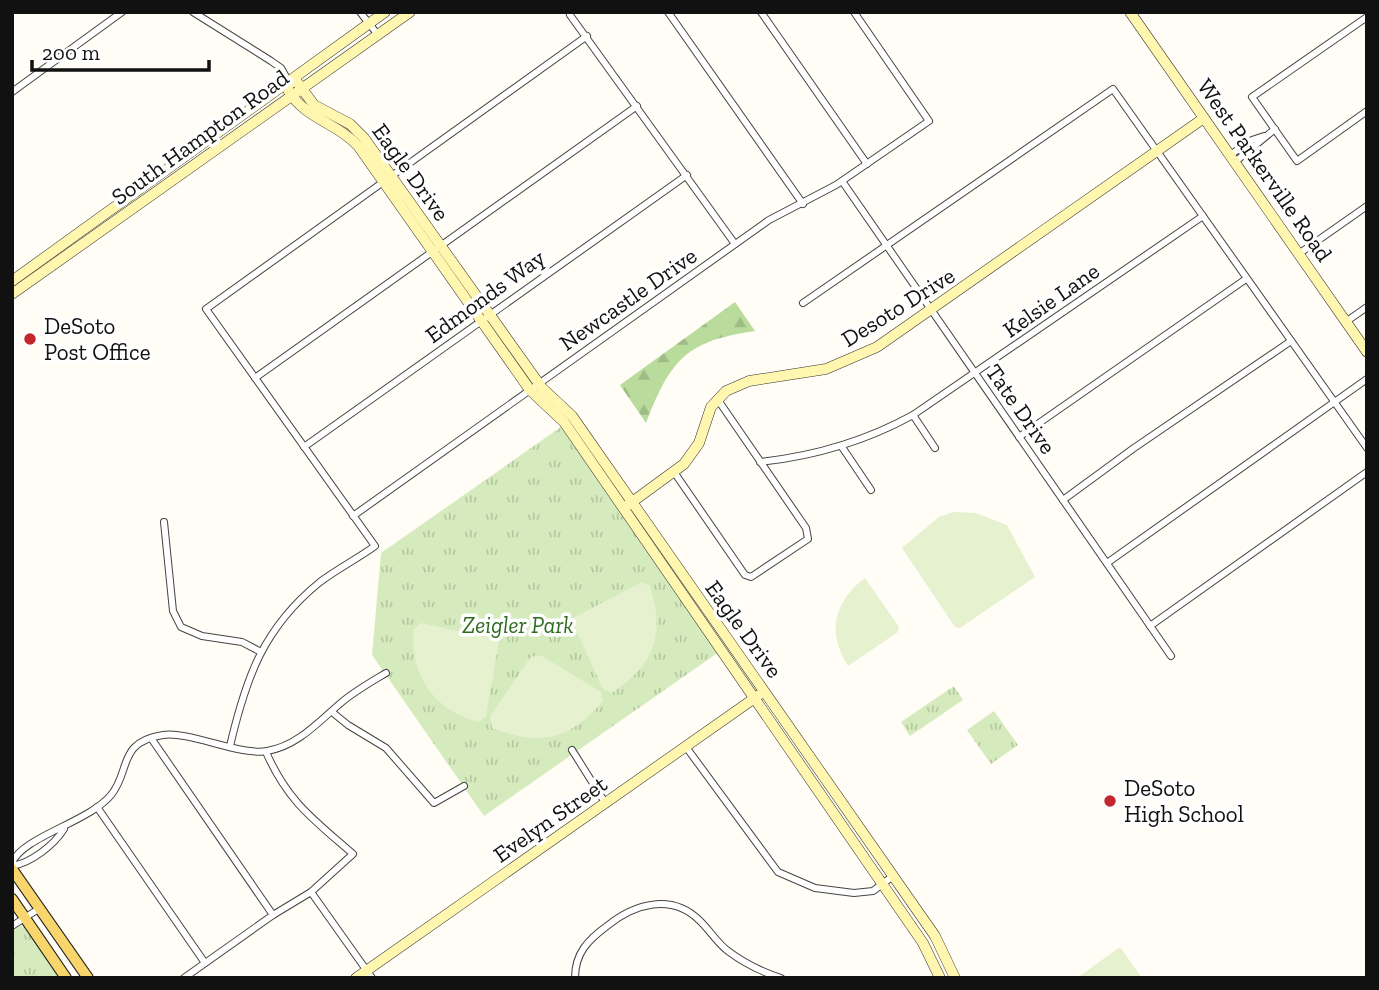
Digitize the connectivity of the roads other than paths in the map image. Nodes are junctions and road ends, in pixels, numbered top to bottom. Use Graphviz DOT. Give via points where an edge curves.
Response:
graph roads {
  1 [pos="122,12"];
  2 [pos="194,12"];
  3 [pos="360,12"];
  4 [pos="385,12"];
  5 [pos="410,12"];
  6 [pos="668,12"];
  7 [pos="761,12"];
  8 [pos="854,12"];
  9 [pos="1130,12"];
  10 [pos="570,15"];
  11 [pos="1367,17"];
  12 [pos="369,24"];
  13 [pos="378,35"];
  14 [pos="587,36"];
  15 [pos="289,82"];
  16 [pos="301,88"];
  17 [pos="12,92"];
  18 [pos="291,95"];
  19 [pos="637,106"];
  20 [pos="1367,111"];
  21 [pos="1204,118"];
  22 [pos="1275,129"];
  23 [pos="1159,151"];
  24 [pos="187,155"];
  25 [pos="1233,159"];
  26 [pos="194,164"];
  27 [pos="867,164"];
  28 [pos="687,175"];
  29 [pos="388,180"];
  30 [pos="842,181"];
  31 [pos="803,204"];
  32 [pos="1367,206"];
  33 [pos="1203,216"];
  34 [pos="86,235"];
  35 [pos="736,244"];
  36 [pos="888,246"];
  37 [pos="436,248"];
  38 [pos="1300,253"];
  39 [pos="40,267"];
  40 [pos="1246,279"];
  41 [pos="12,281"];
  42 [pos="12,294"];
  43 [pos="803,303"];
  44 [pos="1367,307"];
  45 [pos="932,311"];
  46 [pos="489,314"];
  47 [pos="481,321"];
  48 [pos="1347,321"];
  49 [pos="1291,341"];
  50 [pos="1367,352"];
  51 [pos="976,374"];
  52 [pos="255,378"];
  53 [pos="1367,379"];
  54 [pos="534,387"];
  55 [pos="718,400"];
  56 [pos="1335,403"];
  57 [pos="913,415"];
  58 [pos="1020,437"];
  59 [pos="304,447"];
  60 [pos="842,447"];
  61 [pos="934,448"];
  62 [pos="1367,448"];
  63 [pos="760,462"];
  64 [pos="674,472"];
  65 [pos="1367,472"];
  66 [pos="871,490"];
  67 [pos="1063,500"];
  68 [pos="626,506"];
  69 [pos="353,516"];
  70 [pos="164,522"];
  71 [pos="636,530"];
  72 [pos="1107,563"];
  73 [pos="679,571"];
  74 [pos="1150,626"];
  75 [pos="728,637"];
  76 [pos="717,645"];
  77 [pos="261,652"];
  78 [pos="1171,656"];
  79 [pos="386,673"];
  80 [pos="765,691"];
  81 [pos="754,698"];
  82 [pos="332,712"];
  83 [pos="151,738"];
  84 [pos="230,746"];
  85 [pos="686,747"];
  86 [pos="572,750"];
  87 [pos="266,752"];
  88 [pos="826,779"];
  89 [pos="464,786"];
  90 [pos="815,787"];
  91 [pos="607,804"];
  92 [pos="97,807"];
  93 [pos="64,829"];
  94 [pos="12,866"];
  95 [pos="893,876"];
  96 [pos="883,884"];
  97 [pos="311,892"];
  98 [pos="12,899"];
  99 [pos="40,908"];
  100 [pos="273,915"];
  101 [pos="26,919"];
  102 [pos="12,926"];
  103 [pos="205,963"];
  104 [pos="369,974"];
  105 [pos="66,978"];
  106 [pos="88,978"];
  107 [pos="184,978"];
  108 [pos="356,978"];
  109 [pos="575,978"];
  110 [pos="781,978"];
  111 [pos="940,978"];
  112 [pos="955,978"];
  1 -- 17 [label="street"];
  2 -- 15 [label="street" via="281,68"];
  3 -- 12 [label="street"];
  4 -- 12 [label="street, South Hampton Road"];
  5 -- 13 [label="street, South Hampton Road"];
  6 -- 31 [label="street"];
  7 -- 27 [label="street"];
  8 -- 27 [label="street, Newcastle Drive" via="929,121"];
  9 -- 21 [label="street, West Parkerville Road"];
  10 -- 14 [label="street"];
  11 -- 22 [label="street" via="1252,96"];
  12 -- 13 [label="street"];
  12 -- 15 [label="street, South Hampton Road"];
  13 -- 16 [label="street, South Hampton Road"];
  14 -- 19 [label="street"];
  14 -- 29 [label="street"];
  15 -- 16 [label="street, Eagle Drive" via="297,82"];
  15 -- 18 [label="street"];
  15 -- 24 [label="street, South Hampton Road"];
  16 -- 18 [label="street, South Hampton Road"];
  16 -- 29 [label="street, Eagle Drive" via="314,105 357,130"];
  18 -- 26 [label="street, South Hampton Road"];
  18 -- 29 [label="street, Eagle Drive" via="304,111 352,138"];
  19 -- 28 [label="street"];
  19 -- 37 [label="street"];
  20 -- 22 [label="street" via="1297,161"];
  21 -- 23 [label="street, Desoto Drive"];
  21 -- 25 [label="street, West Parkerville Road"];
  22 -- 25 [label="street" via="1252,140"];
  23 -- 33 [label="street"];
  23 -- 36 [label="street" via="1113,89"];
  23 -- 45 [label="street, Desoto Drive"];
  24 -- 26 [label="street"];
  24 -- 34 [label="street, South Hampton Road"];
  25 -- 38 [label="street, West Parkerville Road"];
  26 -- 34 [label="street, South Hampton Road"];
  27 -- 30 [label="street, Newcastle Drive"];
  28 -- 35 [label="street"];
  28 -- 46 [label="street, Edmonds Way"];
  29 -- 37 [label="street, Eagle Drive"];
  29 -- 52 [label="street" via="206,309"];
  30 -- 31 [label="street, Newcastle Drive"];
  30 -- 36 [label="street, Tate Drive"];
  31 -- 35 [label="street, Newcastle Drive" via="781,213"];
  32 -- 38 [label="street"];
  33 -- 40 [label="street"];
  33 -- 51 [label="street, Kelsie Lane"];
  34 -- 39 [label="street, South Hampton Road"];
  35 -- 54 [label="street, Newcastle Drive"];
  36 -- 43 [label="street"];
  36 -- 45 [label="street, Tate Drive"];
  37 -- 46 [label="street, Eagle Drive"];
  37 -- 47 [label="street, Eagle Drive"];
  37 -- 52 [label="street"];
  38 -- 48 [label="street, West Parkerville Road"];
  39 -- 41 [label="street, South Hampton Road"];
  39 -- 42 [label="street, South Hampton Road"];
  40 -- 49 [label="street"];
  40 -- 58 [label="street"];
  44 -- 48 [label="street"];
  45 -- 51 [label="street, Tate Drive"];
  45 -- 55 [label="street, Desoto Drive" via="855,359 813,373 749,381"];
  46 -- 47 [label="street, Edmonds Way"];
  46 -- 54 [label="street, Eagle Drive"];
  47 -- 54 [label="street, Eagle Drive"];
  47 -- 59 [label="street, Edmonds Way"];
  48 -- 50 [label="street, West Parkerville Road"];
  49 -- 56 [label="street"];
  49 -- 67 [label="street"];
  51 -- 57 [label="street, Kelsie Lane"];
  51 -- 58 [label="street, Tate Drive"];
  52 -- 59 [label="street"];
  53 -- 56 [label="street"];
  54 -- 68 [label="street, Eagle Drive" via="568,419"];
  54 -- 69 [label="street, Newcastle Drive"];
  55 -- 63 [label="street"];
  55 -- 64 [label="street" via="707,415 699,443"];
  56 -- 62 [label="street"];
  56 -- 72 [label="street"];
  57 -- 60 [label="street, Kelsie Lane" via="878,435"];
  57 -- 61 [label="street"];
  58 -- 67 [label="street, Tate Drive"];
  59 -- 69 [label="street"];
  60 -- 63 [label="street, Kelsie Lane"];
  60 -- 66 [label="street"];
  63 -- 64 [label="street" via="809,534 751,577 740,570"];
  64 -- 68 [label="street"];
  65 -- 74 [label="street"];
  67 -- 72 [label="street, Tate Drive"];
  68 -- 71 [label="street, Eagle Drive"];
  68 -- 73 [label="street, Eagle Drive"];
  69 -- 77 [label="street" via="375,546 303,598"];
  70 -- 77 [label="street" via="173,611 180,627 202,636 242,642"];
  71 -- 73 [label="street" via="642,528"];
  71 -- 76 [label="street, Eagle Drive"];
  72 -- 74 [label="street, Tate Drive"];
  73 -- 75 [label="street, Eagle Drive"];
  74 -- 78 [label="street, Tate Drive"];
  75 -- 76 [label="street"];
  75 -- 80 [label="street, Eagle Drive"];
  76 -- 81 [label="street, Eagle Drive"];
  77 -- 84 [label="street" via="242,694"];
  79 -- 82 [label="street"];
  80 -- 81 [label="street, Evelyn Street"];
  80 -- 88 [label="street, Eagle Drive"];
  81 -- 85 [label="street, Evelyn Street"];
  81 -- 90 [label="street, Eagle Drive"];
  82 -- 87 [label="street" via="302,737"];
  82 -- 89 [label="street" via="386,748 434,803"];
  83 -- 84 [label="street" via="172,735"];
  83 -- 92 [label="street" via="129,754 117,787"];
  83 -- 100 [label="street"];
  84 -- 87 [label="street"];
  85 -- 91 [label="street, Evelyn Street"];
  85 -- 96 [label="street" via="778,873 799,884 834,892 873,891"];
  86 -- 91 [label="street"];
  87 -- 97 [label="street" via="280,784 301,809 353,854"];
  88 -- 90 [label="street"];
  88 -- 95 [label="street, Eagle Drive"];
  90 -- 96 [label="street, Eagle Drive"];
  91 -- 104 [label="street, Evelyn Street"];
  92 -- 93 [label="street"];
  92 -- 103 [label="street"];
  93 -- 94 [label="street" via="56,841"];
  93 -- 94 [label="street" via="18,853"];
  94 -- 99 [label="main road"];
  95 -- 96 [label="street"];
  95 -- 112 [label="street, Eagle Drive" via="935,936"];
  96 -- 111 [label="street, Eagle Drive" via="923,943"];
  97 -- 100 [label="street"];
  97 -- 104 [label="street"];
  98 -- 101 [label="main road"];
  99 -- 101 [label="street"];
  99 -- 106 [label="main road"];
  100 -- 103 [label="street"];
  101 -- 102 [label="street"];
  101 -- 105 [label="main road"];
  103 -- 107 [label="street"];
  104 -- 108 [label="street, Evelyn Street"];
  109 -- 110 [label="street" via="575,961 592,938 620,916 660,903 677,905 698,918 727,950"];
}
